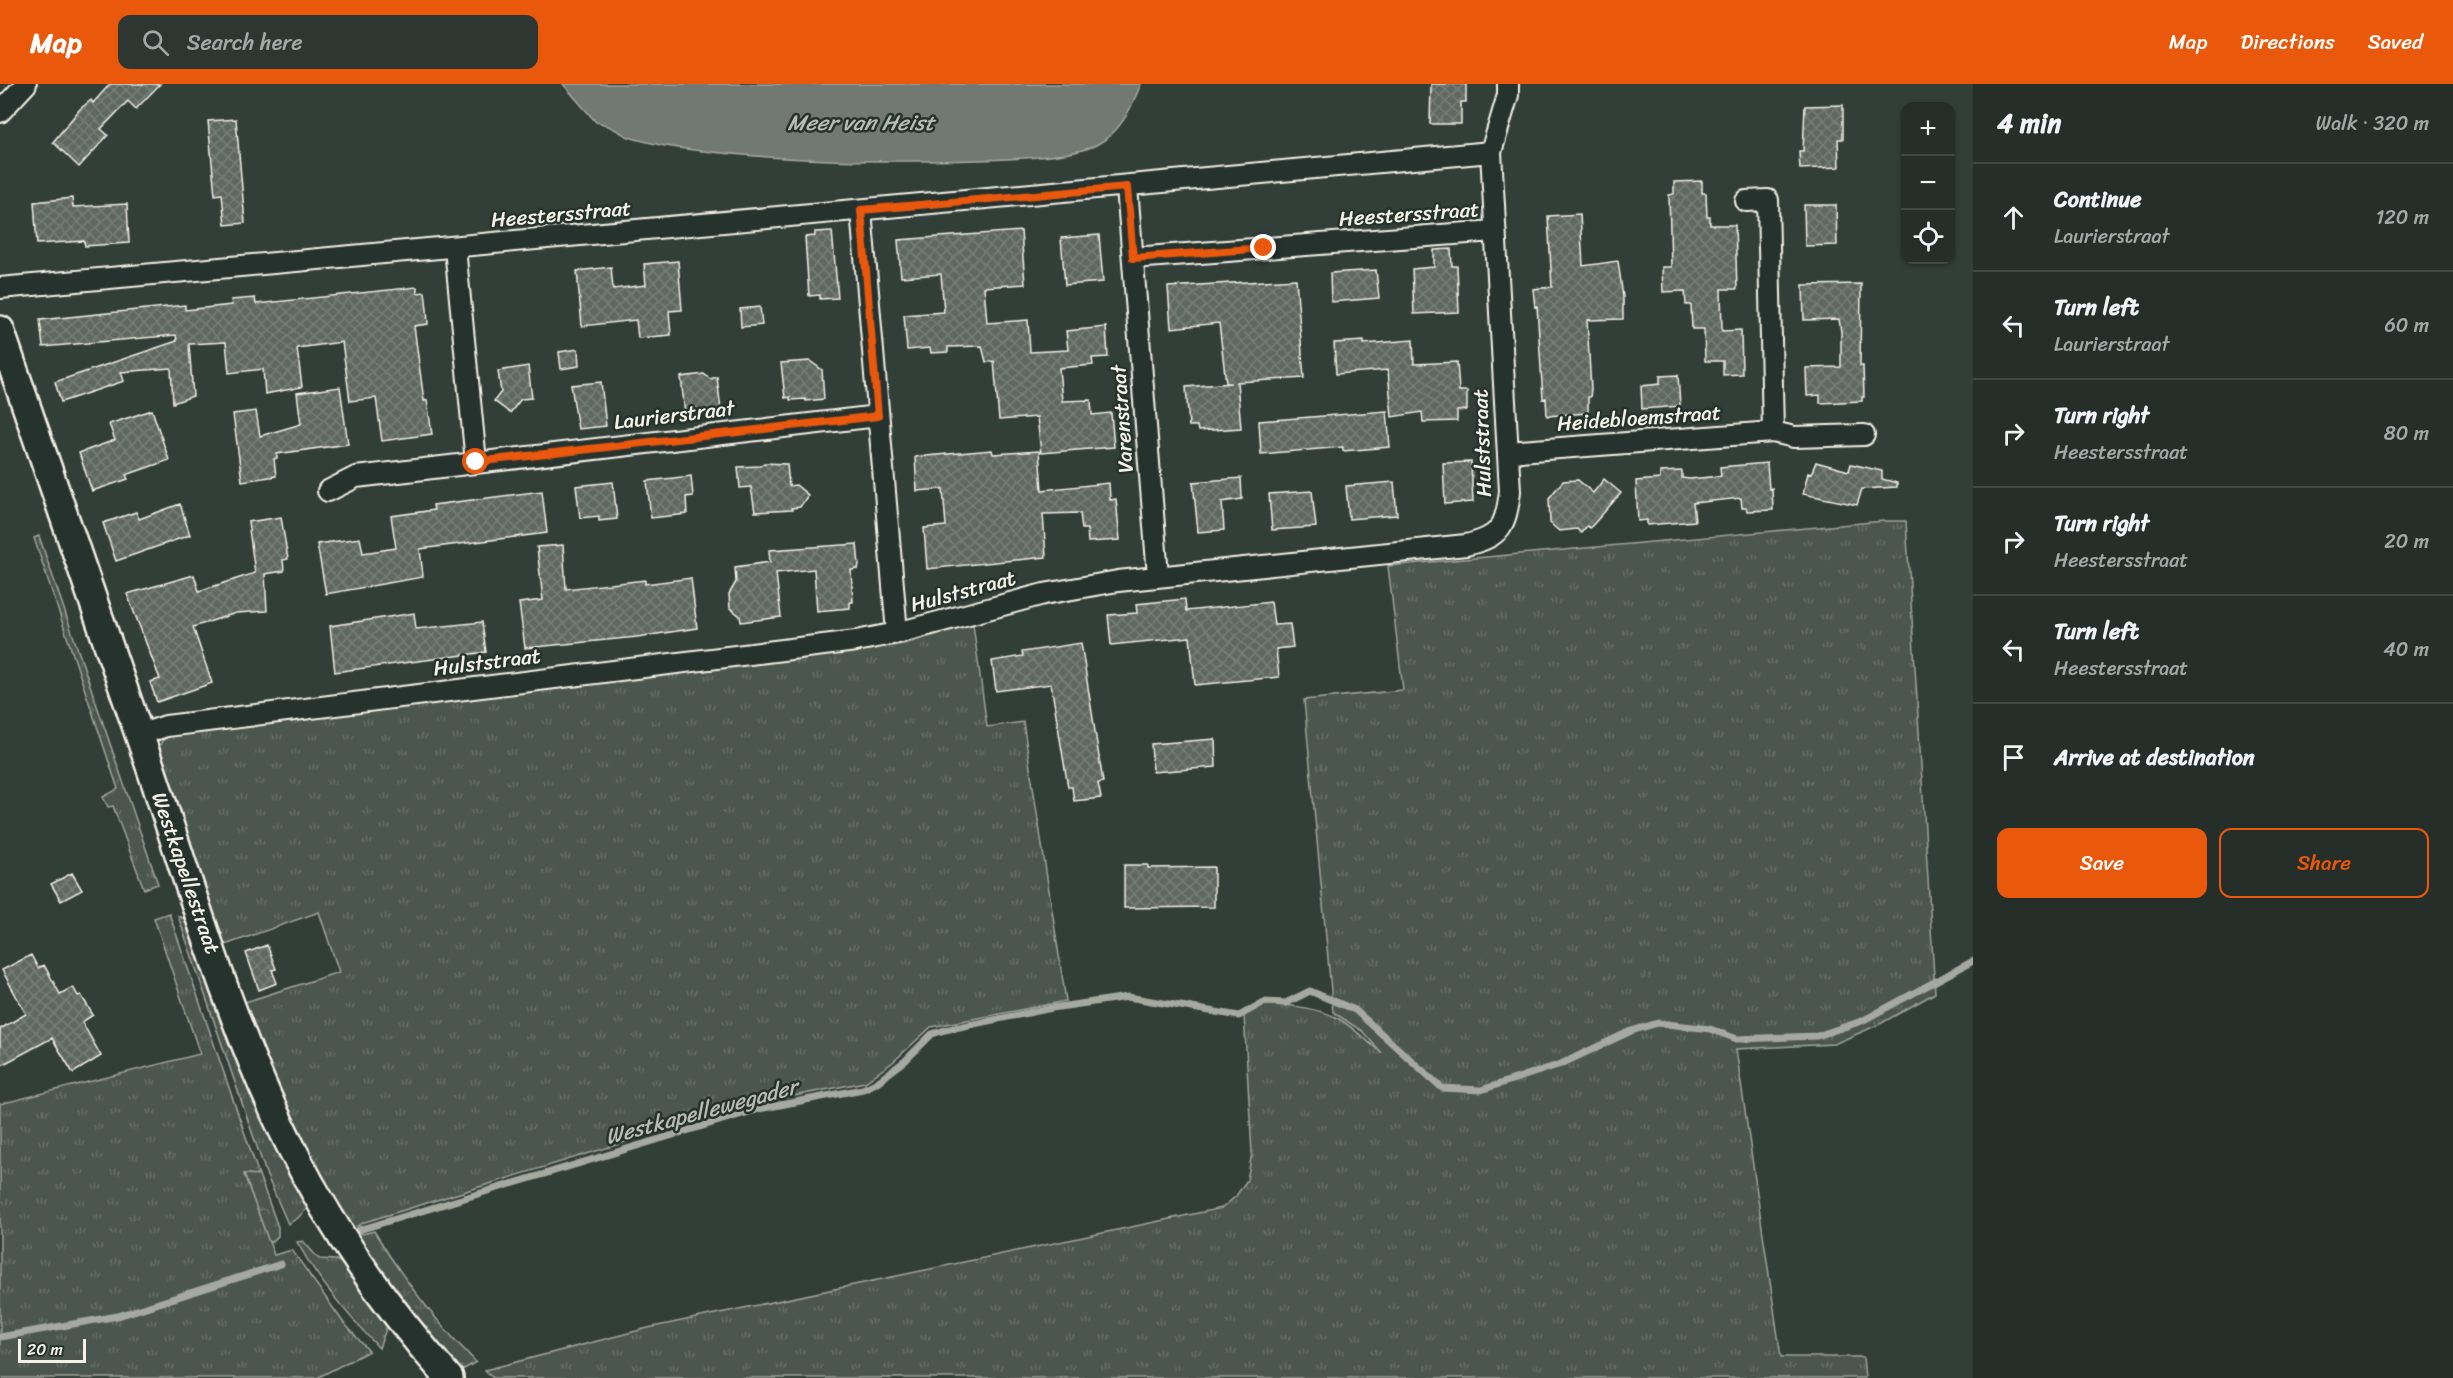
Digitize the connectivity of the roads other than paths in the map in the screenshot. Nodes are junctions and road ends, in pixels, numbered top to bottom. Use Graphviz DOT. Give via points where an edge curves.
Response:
graph roads {
  1 [pos="26,84"];
  2 [pos="1508,84"];
  3 [pos="0,112"];
  4 [pos="1491,152"];
  5 [pos="1127,187"];
  6 [pos="1746,201"];
  7 [pos="861,210"];
  8 [pos="1495,231"];
  9 [pos="455,248"];
  10 [pos="1133,258"];
  11 [pos="0,288"];
  12 [pos="0,330"];
  13 [pos="878,416"];
  14 [pos="1773,432"];
  15 [pos="1864,435"];
  16 [pos="1508,452"];
  17 [pos="476,462"];
  18 [pos="328,491"];
  19 [pos="1158,576"];
  20 [pos="897,633"];
  21 [pos="139,735"];
  22 [pos="449,1378"];
  1 -- 3 [label="street"];
  2 -- 4 [label="street" via="1509,95"];
  4 -- 5 [label="street, Heestersstraat"];
  4 -- 8 [label="street, Heestersstraat"];
  5 -- 7 [label="street, Heestersstraat"];
  5 -- 10 [label="street"];
  6 -- 14 [label="street" via="1768,200"];
  7 -- 9 [label="street, Heestersstraat"];
  7 -- 13 [label="street"];
  8 -- 10 [label="street, Heestersstraat"];
  8 -- 16 [label="street, Hulststraat"];
  9 -- 11 [label="street, Heestersstraat"];
  9 -- 17 [label="street"];
  10 -- 19 [label="street, Varenstraat"];
  12 -- 21 [label="street, Westkapellestraat"];
  13 -- 17 [label="street, Laurierstraat"];
  13 -- 20 [label="street"];
  14 -- 15 [label="street, Heidebloemstraat" via="1794,437"];
  14 -- 16 [label="street, Heidebloemstraat"];
  16 -- 19 [label="street, Hulststraat" via="1508,514 1500,530 1486,540"];
  17 -- 18 [label="street, Laurierstraat" via="356,477"];
  19 -- 20 [label="street, Hulststraat" via="1044,594"];
  20 -- 21 [label="street, Hulststraat" via="844,643 166,726"];
  21 -- 22 [label="street, Westkapellestraat" via="231,1006 290,1145 342,1239 410,1333"];
}
